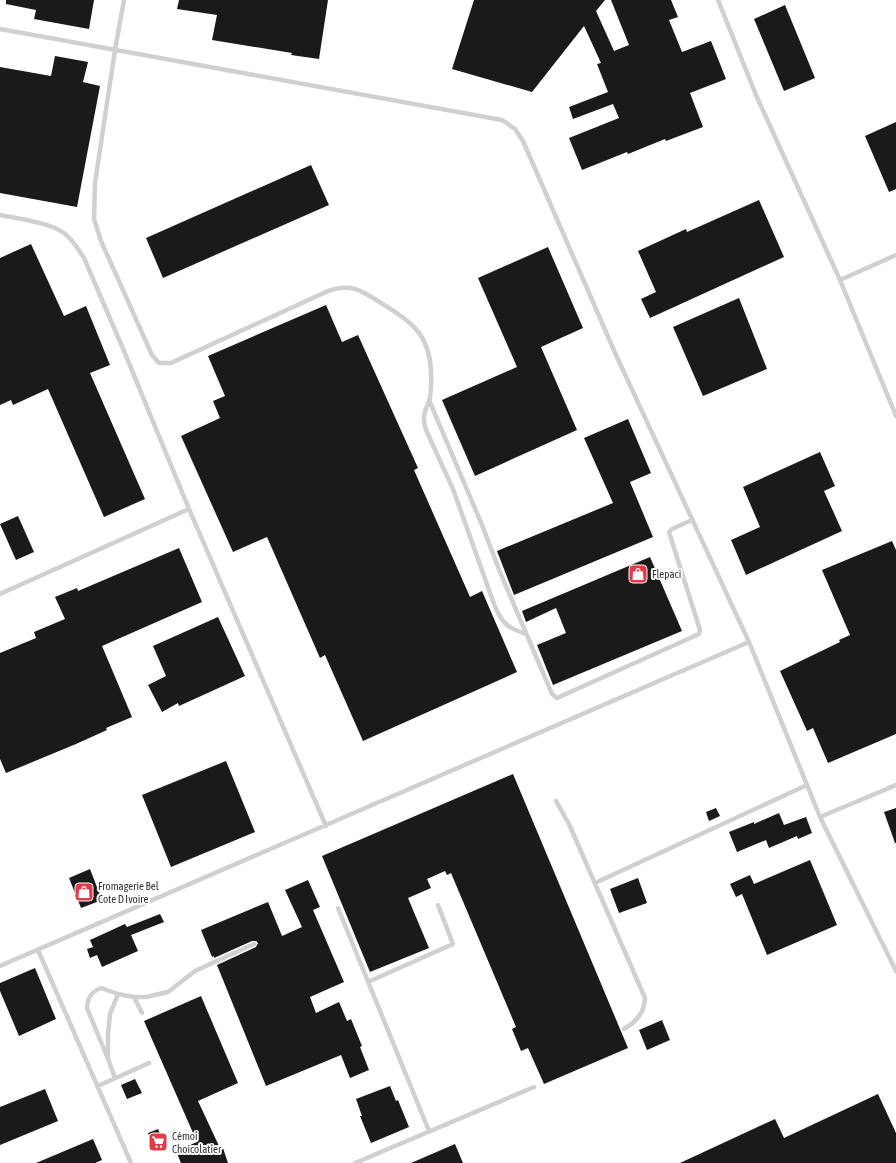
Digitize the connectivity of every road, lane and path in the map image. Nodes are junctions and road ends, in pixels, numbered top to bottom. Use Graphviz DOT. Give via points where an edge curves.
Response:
graph roads {
  1 [pos="124,0"];
  2 [pos="718,0"];
  3 [pos="0,29"];
  4 [pos="115,50"];
  5 [pos="0,215"];
  6 [pos="896,255"];
  7 [pos="840,280"];
  8 [pos="429,400"];
  9 [pos="896,416"];
  10 [pos="189,509"];
  11 [pos="692,520"];
  12 [pos="0,594"];
  13 [pos="526,634"];
  14 [pos="749,642"];
  15 [pos="807,785"];
  16 [pos="896,785"];
  17 [pos="556,801"];
  18 [pos="820,817"];
  19 [pos="326,826"];
  20 [pos="595,883"];
  21 [pos="438,905"];
  22 [pos="338,908"];
  23 [pos="254,944"];
  24 [pos="38,950"];
  25 [pos="0,966"];
  26 [pos="896,971"];
  27 [pos="368,982"];
  28 [pos="118,994"];
  29 [pos="134,996"];
  30 [pos="142,1013"];
  31 [pos="624,1029"];
  32 [pos="108,1059"];
  33 [pos="149,1063"];
  34 [pos="115,1078"];
  35 [pos="98,1086"];
  36 [pos="534,1087"];
  37 [pos="429,1131"];
  38 [pos="131,1163"];
  39 [pos="355,1163"];
  1 -- 4 [label="lane"];
  2 -- 7 [label="lane" via="756,95"];
  3 -- 4 [label="lane"];
  4 -- 8 [label="lane" via="95,183 94,219 130,309 155,360 164,364 171,363 328,291 339,287 355,288 400,315 414,326 425,341 432,376"];
  4 -- 11 [label="lane" via="502,120 515,128"];
  5 -- 10 [label="lane" via="54,227 78,248 124,351"];
  6 -- 7 [label="lane"];
  7 -- 9 [label="lane"];
  8 -- 13 [label="lane"];
  8 -- 13 [label="lane" via="424,412 426,430 453,489 499,617 508,627"];
  10 -- 12 [label="lane"];
  10 -- 19 [label="lane"];
  11 -- 13 [label="lane" via="669,532 700,634 557,698 552,694"];
  11 -- 14 [label="lane"];
  14 -- 15 [label="lane"];
  14 -- 19 [label="lane"];
  15 -- 18 [label="lane"];
  15 -- 20 [label="lane"];
  16 -- 18 [label="lane"];
  17 -- 20 [label="lane"];
  18 -- 26 [label="lane"];
  19 -- 24 [label="lane"];
  20 -- 31 [label="lane" via="645,998 644,1009 639,1018"];
  21 -- 27 [label="lane" via="453,944"];
  22 -- 27 [label="lane"];
  23 -- 29 [label="lane" via="195,971 168,992 146,997"];
  24 -- 25 [label="lane"];
  24 -- 35 [label="lane"];
  27 -- 37 [label="lane"];
  28 -- 29 [label="lane"];
  28 -- 32 [label="lane" via="110,1014"];
  28 -- 32 [label="lane" via="101,988 95,990 87,1000 90,1018"];
  29 -- 30 [label="lane"];
  32 -- 34 [label="lane"];
  33 -- 34 [label="lane"];
  34 -- 35 [label="lane"];
  35 -- 38 [label="lane"];
  36 -- 37 [label="lane"];
  37 -- 39 [label="lane"];
}
